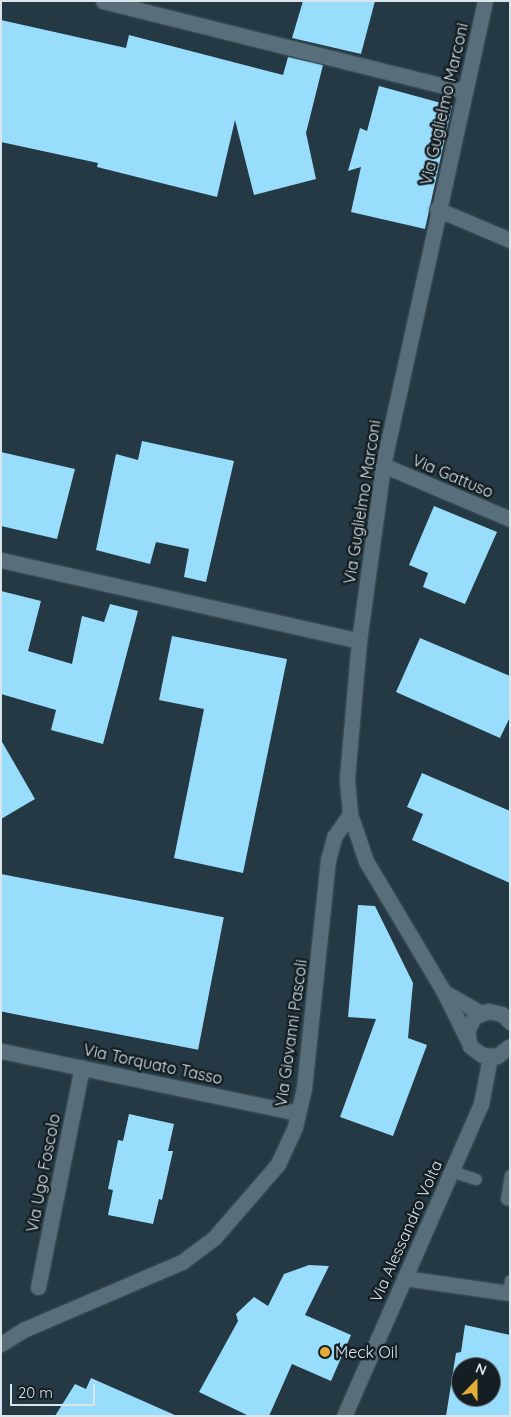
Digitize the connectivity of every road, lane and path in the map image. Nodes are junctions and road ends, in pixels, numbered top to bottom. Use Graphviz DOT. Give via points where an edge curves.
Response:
graph roads {
  1 [pos="103,1"];
  2 [pos="485,1"];
  3 [pos="465,91"];
  4 [pos="438,209"];
  5 [pos="510,240"];
  6 [pos="383,465"];
  7 [pos="510,519"];
  8 [pos="1,560"];
  9 [pos="359,641"];
  10 [pos="350,814"];
  11 [pos="444,992"];
  12 [pos="481,1013"];
  13 [pos="510,1022"];
  14 [pos="468,1039"];
  15 [pos="510,1046"];
  16 [pos="1,1051"];
  17 [pos="490,1057"];
  18 [pos="82,1066"];
  19 [pos="298,1113"];
  20 [pos="451,1171"];
  21 [pos="510,1175"];
  22 [pos="476,1179"];
  23 [pos="510,1200"];
  24 [pos="404,1278"];
  25 [pos="38,1287"];
  26 [pos="509,1289"];
  27 [pos="1,1344"];
  28 [pos="344,1416"];
  1 -- 3 [label="street"];
  2 -- 3 [label="street, Via Guglielmo Marconi"];
  3 -- 4 [label="street, Via Guglielmo Marconi"];
  4 -- 5 [label="street"];
  4 -- 6 [label="street, Via Guglielmo Marconi"];
  6 -- 7 [label="street, Via Gattuso"];
  6 -- 9 [label="street, Via Guglielmo Marconi"];
  8 -- 9 [label="street"];
  9 -- 10 [label="street, Via Guglielmo Marconi" via="348,741"];
  10 -- 11 [label="street, Via Guglielmo Marconi" via="366,861"];
  10 -- 19 [label="street, Via Giovanni Pascoli" via="334,837 328,860 311,1038"];
  11 -- 12 [label="street, Via Guglielmo Marconi"];
  11 -- 14 [label="street, Via Guglielmo Marconi"];
  12 -- 13 [label="street, Via Guglielmo Marconi" via="496,1011"];
  12 -- 14 [label="street" via="469,1024"];
  14 -- 17 [label="street, Via Guglielmo Marconi" via="475,1052"];
  15 -- 17 [label="street" via="503,1053"];
  16 -- 18 [label="street, Via Torquato Tasso"];
  17 -- 20 [label="street, Via Alessandro Volta" via="481,1104"];
  18 -- 19 [label="street, Via Torquato Tasso"];
  18 -- 25 [label="street, Via Ugo Foscolo"];
  19 -- 27 [label="street, Via Giovanni Pascoli" via="278,1164 214,1238 182,1262 23,1330"];
  20 -- 22 [label="lane"];
  20 -- 24 [label="street, Via Alessandro Volta"];
  21 -- 23 [label="lane" via="506,1199"];
  24 -- 26 [label="street"];
  24 -- 28 [label="street, Via Alessandro Volta"];
}
